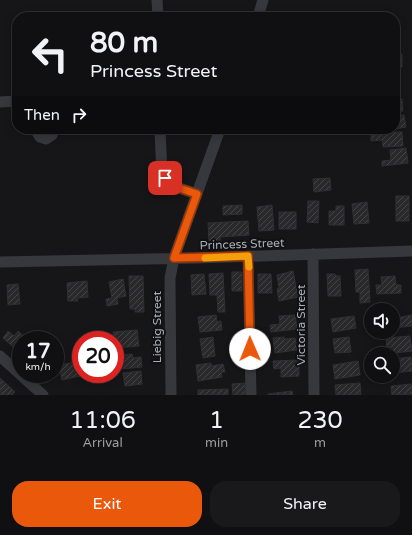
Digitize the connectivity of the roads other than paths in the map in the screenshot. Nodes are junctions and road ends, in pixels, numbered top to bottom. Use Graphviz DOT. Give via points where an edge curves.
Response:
graph roads {
  1 [pos="157,0"];
  2 [pos="263,0"];
  3 [pos="158,12"];
  4 [pos="259,12"];
  5 [pos="12,101"];
  6 [pos="0,102"];
  7 [pos="38,134"];
  8 [pos="52,134"];
  9 [pos="160,134"];
  10 [pos="218,134"];
  11 [pos="197,194"];
  12 [pos="412,251"];
  13 [pos="313,254"];
  14 [pos="248,256"];
  15 [pos="174,258"];
  16 [pos="0,262"];
  17 [pos="0,356"];
  18 [pos="43,395"];
  19 [pos="170,395"];
  20 [pos="251,395"];
  21 [pos="314,395"];
  1 -- 3 [label="street"];
  2 -- 4 [label="street"];
  5 -- 6 [label="street"];
  7 -- 8 [label="street" via="46,139"];
  9 -- 11 [label="street" via="162,175 173,186"];
  10 -- 11 [label="street, Liebig Street"];
  11 -- 15 [label="street, Liebig Street"];
  12 -- 13 [label="street, Princess Street"];
  13 -- 14 [label="street, Princess Street"];
  13 -- 21 [label="street, Victoria Street"];
  14 -- 15 [label="street, Princess Street"];
  14 -- 20 [label="street"];
  15 -- 16 [label="street, Princess Street"];
  15 -- 19 [label="street, Liebig Street" via="170,278"];
  17 -- 18 [label="street"];
}
